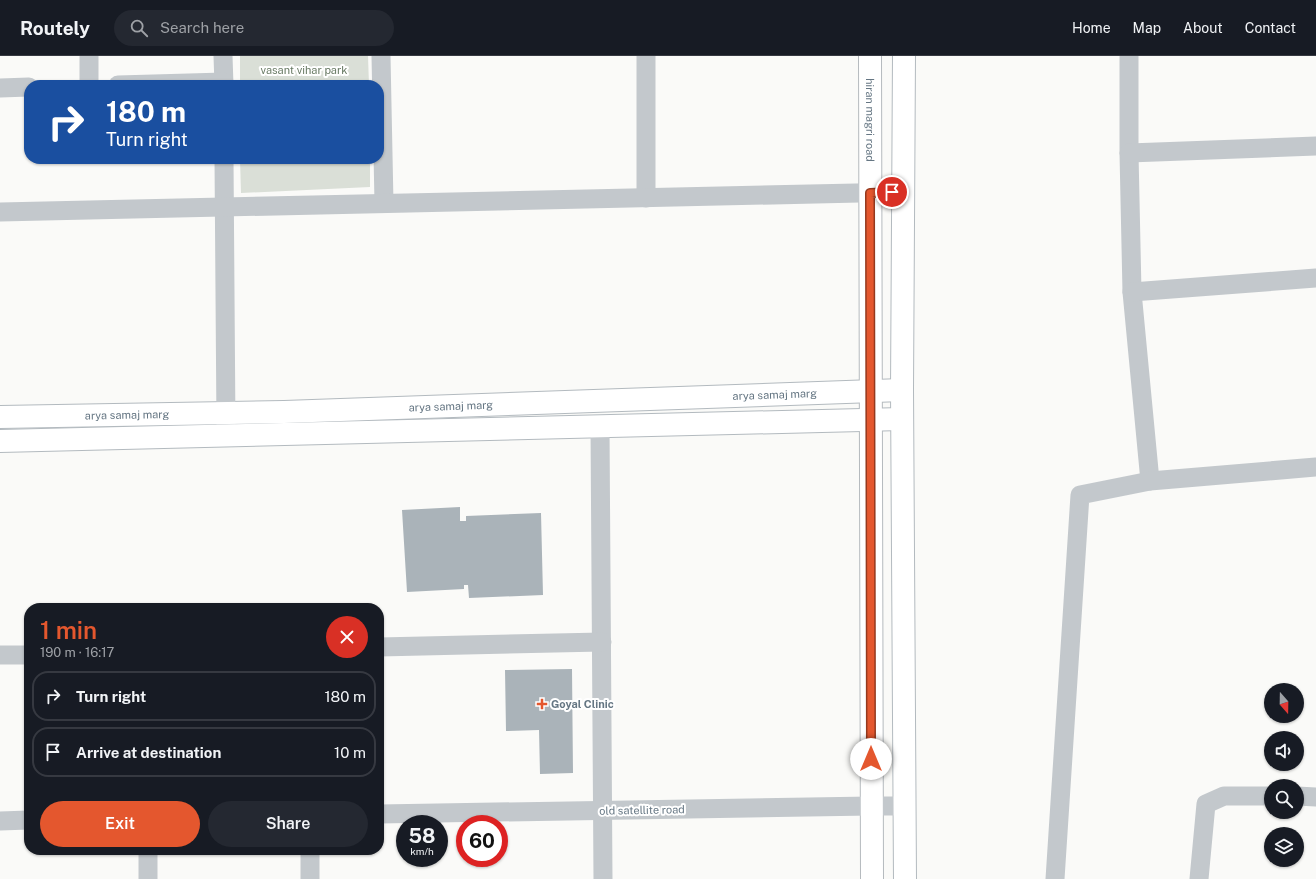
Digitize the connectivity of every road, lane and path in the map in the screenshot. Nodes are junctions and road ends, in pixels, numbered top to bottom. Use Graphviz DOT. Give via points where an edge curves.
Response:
graph roads {
  1 [pos="89,56"];
  2 [pos="224,56"];
  3 [pos="381,56"];
  4 [pos="646,56"];
  5 [pos="870,56"];
  6 [pos="904,56"];
  7 [pos="1129,56"];
  8 [pos="89,80"];
  9 [pos="224,80"];
  10 [pos="381,80"];
  11 [pos="24,87"];
  12 [pos="0,88"];
  13 [pos="1316,146"];
  14 [pos="1129,153"];
  15 [pos="224,164"];
  16 [pos="383,164"];
  17 [pos="903,192"];
  18 [pos="870,193"];
  19 [pos="646,198"];
  20 [pos="384,203"];
  21 [pos="224,206"];
  22 [pos="0,212"];
  23 [pos="1316,278"];
  24 [pos="1132,292"];
  25 [pos="902,390"];
  26 [pos="870,391"];
  27 [pos="226,413"];
  28 [pos="0,417"];
  29 [pos="870,419"];
  30 [pos="902,419"];
  31 [pos="600,426"];
  32 [pos="226,435"];
  33 [pos="0,441"];
  34 [pos="1316,467"];
  35 [pos="1150,481"];
  36 [pos="602,642"];
  37 [pos="384,647"];
  38 [pos="24,655"];
  39 [pos="0,656"];
  40 [pos="1264,796"];
  41 [pos="1304,796"];
  42 [pos="1316,797"];
  43 [pos="871,806"];
  44 [pos="904,806"];
  45 [pos="603,810"];
  46 [pos="384,814"];
  47 [pos="24,820"];
  48 [pos="0,821"];
  49 [pos="148,855"];
  50 [pos="310,855"];
  51 [pos="148,879"];
  52 [pos="310,879"];
  53 [pos="603,879"];
  54 [pos="872,879"];
  55 [pos="905,879"];
  56 [pos="1055,879"];
  57 [pos="1199,879"];
  1 -- 8 [label="street"];
  2 -- 9 [label="street"];
  3 -- 10 [label="street"];
  4 -- 19 [label="street"];
  5 -- 18 [label="street, hiran magri road"];
  6 -- 17 [label="street"];
  7 -- 14 [label="street"];
  11 -- 12 [label="street"];
  13 -- 14 [label="street"];
  14 -- 24 [label="street"];
  15 -- 21 [label="street"];
  16 -- 20 [label="street"];
  17 -- 18 [label="street"];
  17 -- 25 [label="street"];
  18 -- 19 [label="street"];
  18 -- 26 [label="street, hiran magri road"];
  19 -- 20 [label="street"];
  20 -- 21 [label="street"];
  21 -- 22 [label="street"];
  21 -- 27 [label="street"];
  23 -- 24 [label="street"];
  24 -- 35 [label="street"];
  25 -- 26 [label="street, arya samaj marg"];
  25 -- 30 [label="street"];
  26 -- 27 [label="street, arya samaj marg"];
  26 -- 29 [label="street, hiran magri road"];
  27 -- 28 [label="street, arya samaj marg"];
  27 -- 32 [label="street"];
  29 -- 30 [label="street"];
  29 -- 31 [label="street"];
  29 -- 43 [label="street, hiran magri road"];
  30 -- 44 [label="street"];
  31 -- 32 [label="street"];
  31 -- 36 [label="street"];
  32 -- 33 [label="street"];
  34 -- 35 [label="street"];
  35 -- 56 [label="street" via="1080,495"];
  36 -- 37 [label="street"];
  36 -- 45 [label="street"];
  38 -- 39 [label="street"];
  40 -- 57 [label="street" via="1224,796 1206,804"];
  41 -- 42 [label="street"];
  43 -- 44 [label="street, old satellite road"];
  43 -- 45 [label="street, old satellite road"];
  43 -- 54 [label="street, hiran magri road"];
  44 -- 55 [label="street"];
  45 -- 46 [label="street, old satellite road"];
  45 -- 53 [label="street"];
  47 -- 48 [label="street"];
  49 -- 51 [label="street"];
  50 -- 52 [label="street"];
}
